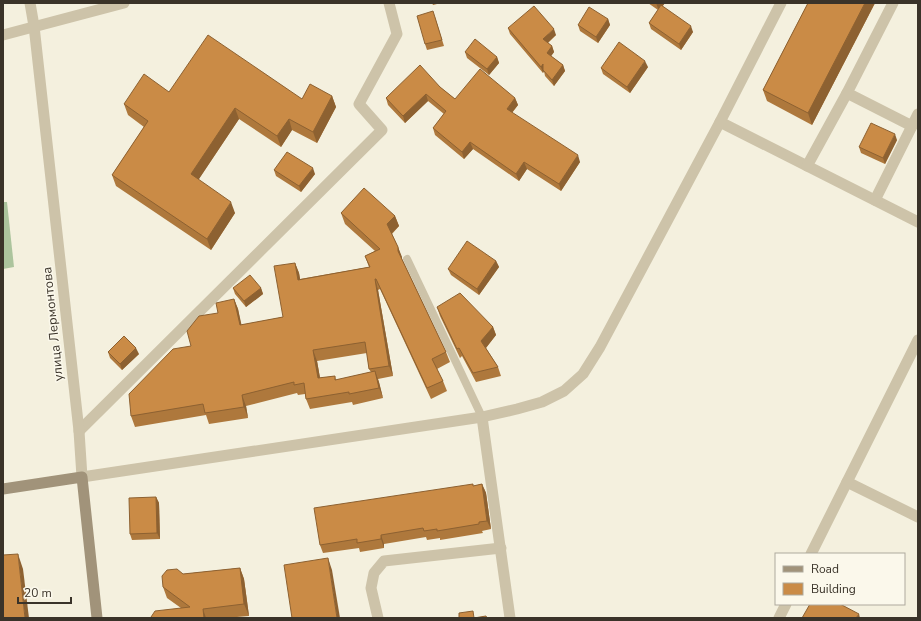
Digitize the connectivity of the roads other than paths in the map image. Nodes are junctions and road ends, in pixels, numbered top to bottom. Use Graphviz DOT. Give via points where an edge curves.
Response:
graph roads {
  1 [pos="30,3"];
  2 [pos="124,3"];
  3 [pos="389,3"];
  4 [pos="781,3"];
  5 [pos="893,3"];
  6 [pos="34,26"];
  7 [pos="3,35"];
  8 [pos="847,93"];
  9 [pos="918,114"];
  10 [pos="720,122"];
  11 [pos="912,126"];
  12 [pos="807,166"];
  13 [pos="875,200"];
  14 [pos="918,222"];
  15 [pos="407,259"];
  16 [pos="918,340"];
  17 [pos="482,416"];
  18 [pos="79,431"];
  19 [pos="82,477"];
  20 [pos="847,482"];
  21 [pos="3,490"];
  22 [pos="918,517"];
  23 [pos="501,548"];
  24 [pos="812,553"];
  25 [pos="786,605"];
  26 [pos="97,618"];
  27 [pos="378,618"];
  28 [pos="510,618"];
  29 [pos="779,618"];
  1 -- 6 [label="street, улица Лермонтова"];
  2 -- 6 [label="street"];
  3 -- 18 [label="street" via="397,34 359,104 382,130"];
  4 -- 10 [label="street"];
  5 -- 8 [label="street"];
  6 -- 7 [label="street"];
  6 -- 18 [label="street, улица Лермонтова"];
  8 -- 11 [label="street"];
  8 -- 12 [label="street"];
  9 -- 11 [label="street"];
  10 -- 12 [label="street"];
  10 -- 17 [label="street" via="600,347 583,374 564,390 542,402 517,410"];
  11 -- 13 [label="street"];
  12 -- 13 [label="street"];
  13 -- 14 [label="street"];
  15 -- 17 [label="lane"];
  16 -- 20 [label="street"];
  17 -- 19 [label="street"];
  17 -- 23 [label="street"];
  18 -- 19 [label="street, улица Лермонтова"];
  19 -- 21 [label="main road"];
  19 -- 26 [label="main road, улица Лермонтова"];
  20 -- 22 [label="street"];
  20 -- 24 [label="street"];
  23 -- 27 [label="street" via="384,561 374,573 371,588"];
  23 -- 28 [label="street"];
  25 -- 29 [label="street"];
}
